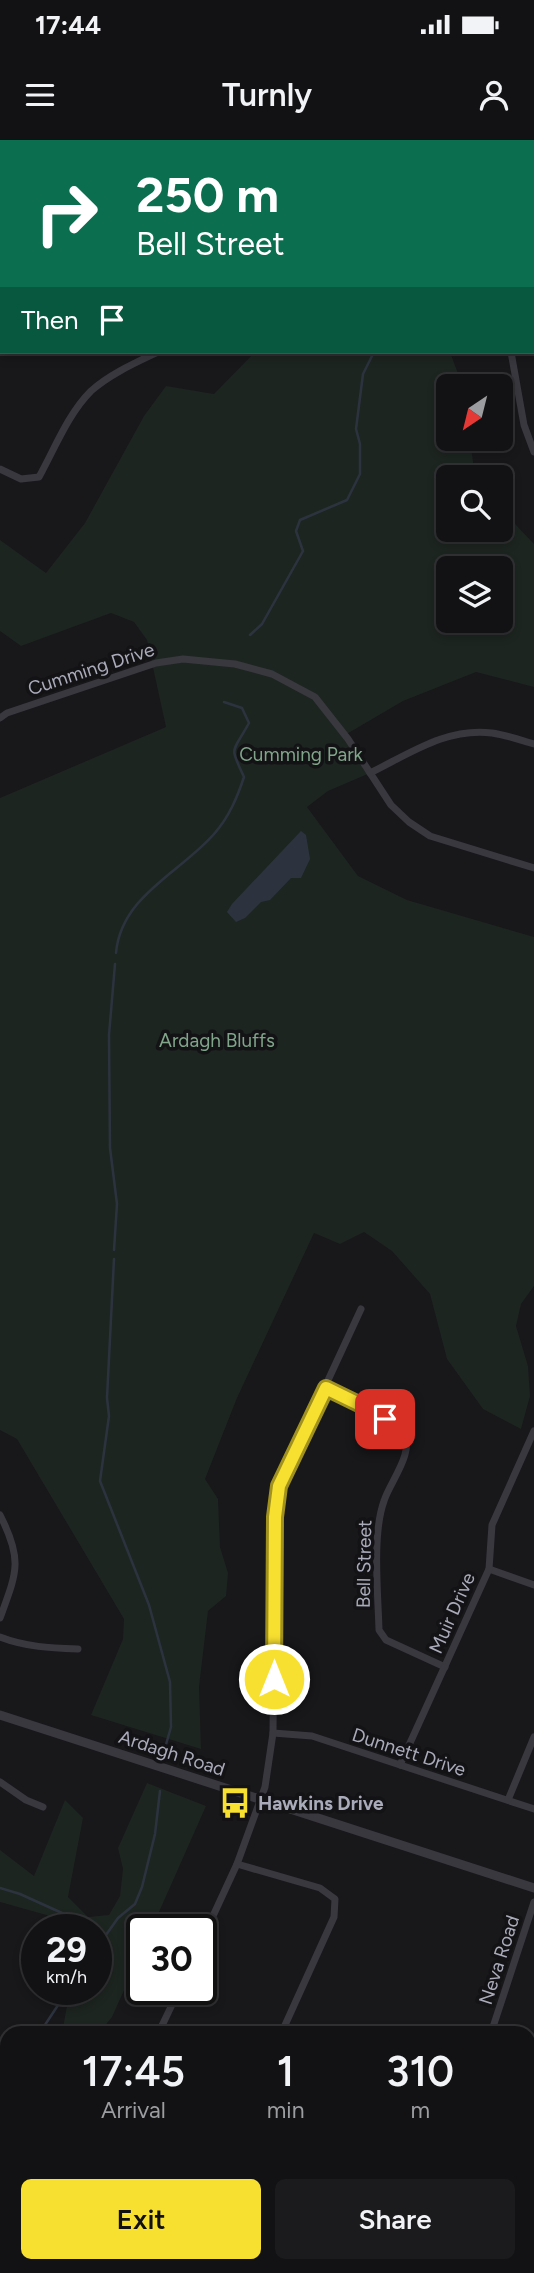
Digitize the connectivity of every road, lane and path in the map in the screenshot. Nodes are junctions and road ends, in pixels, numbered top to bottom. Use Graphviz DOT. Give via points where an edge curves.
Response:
graph roads {
  1 [pos="154,354"];
  2 [pos="511,354"];
  3 [pos="534,452"];
  4 [pos="0,469"];
  5 [pos="0,718"];
  6 [pos="534,744"];
  7 [pos="370,773"];
  8 [pos="534,868"];
  9 [pos="361,1309"];
  10 [pos="326,1388"];
  11 [pos="534,1431"];
  12 [pos="0,1515"];
  13 [pos="489,1569"];
  14 [pos="534,1585"];
  15 [pos="0,1618"];
  16 [pos="0,1637"];
  17 [pos="78,1649"];
  18 [pos="446,1667"];
  19 [pos="0,1715"];
  20 [pos="273,1733"];
  21 [pos="534,1737"];
  22 [pos="400,1765"];
  23 [pos="0,1783"];
  24 [pos="261,1800"];
  25 [pos="508,1801"];
  26 [pos="43,1807"];
  27 [pos="534,1809"];
  28 [pos="237,1864"];
  29 [pos="534,1888"];
  30 [pos="534,1902"];
  31 [pos="214,1914"];
  32 [pos="172,2005"];
  33 [pos="162,2026"];
  34 [pos="285,2026"];
  35 [pos="493,2026"];
  1 -- 4 [label="street" via="90,392 39,477 21,480"];
  2 -- 3 [label="street" via="524,425"];
  5 -- 7 [label="street, Cumming Drive" via="156,663 183,659 235,664 272,674 315,697"];
  6 -- 7 [label="street" via="491,733 452,735"];
  7 -- 8 [label="street, Cumming Drive" via="391,805 430,836"];
  9 -- 10 [label="street"];
  10 -- 18 [label="street, Bell Street" via="401,1429 407,1442 378,1519 379,1630 386,1640"];
  10 -- 20 [label="street" via="279,1486"];
  11 -- 13 [label="street, Muir Drive" via="492,1525"];
  12 -- 15 [label="street" via="16,1558 13,1583"];
  13 -- 14 [label="street"];
  13 -- 18 [label="street, Muir Drive"];
  16 -- 17 [label="street" via="20,1645"];
  18 -- 22 [label="street, Muir Drive"];
  19 -- 24 [label="street, Ardagh Road"];
  20 -- 22 [label="street, Dunnett Drive" via="313,1736"];
  20 -- 24 [label="street"];
  21 -- 25 [label="street"];
  22 -- 25 [label="street, Dunnett Drive"];
  23 -- 26 [label="street"];
  24 -- 28 [label="street"];
  24 -- 29 [label="street, Ardagh Road"];
  25 -- 27 [label="street, Dunnett Drive"];
  28 -- 31 [label="street"];
  28 -- 34 [label="street" via="320,1888 335,1899 334,1917"];
  30 -- 35 [label="street, Neva Road"];
  32 -- 33 [label="street"];
}
